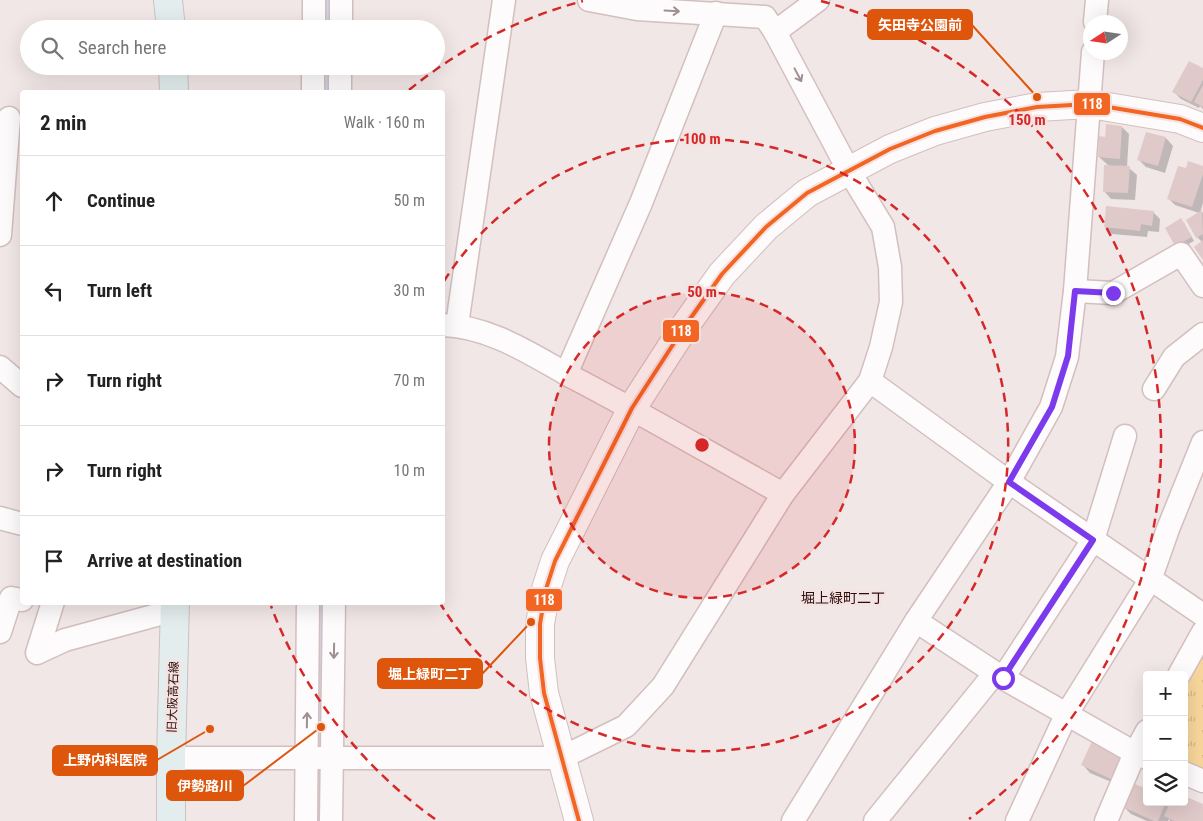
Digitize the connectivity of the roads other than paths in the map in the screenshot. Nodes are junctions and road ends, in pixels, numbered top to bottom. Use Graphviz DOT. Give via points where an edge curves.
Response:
graph roads {
  1 [pos="168,0"];
  2 [pos="314,0"];
  3 [pos="341,0"];
  4 [pos="504,0"];
  5 [pos="589,0"];
  6 [pos="818,0"];
  7 [pos="1097,0"];
  8 [pos="648,5"];
  9 [pos="724,9"];
  10 [pos="1096,15"];
  11 [pos="170,20"];
  12 [pos="314,20"];
  13 [pos="341,20"];
  14 [pos="775,32"];
  15 [pos="1093,60"];
  16 [pos="173,75"];
  17 [pos="314,75"];
  18 [pos="340,75"];
  19 [pos="174,90"];
  20 [pos="313,90"];
  21 [pos="340,90"];
  22 [pos="1090,104"];
  23 [pos="10,119"];
  24 [pos="1203,128"];
  25 [pos="849,171"];
  26 [pos="0,235"];
  27 [pos="1203,286"];
  28 [pos="1075,291"];
  29 [pos="450,325"];
  30 [pos="1203,334"];
  31 [pos="0,366"];
  32 [pos="566,374"];
  33 [pos="870,381"];
  34 [pos="20,384"];
  35 [pos="1154,388"];
  36 [pos="632,408"];
  37 [pos="1125,436"];
  38 [pos="1203,442"];
  39 [pos="1009,482"];
  40 [pos="783,494"];
  41 [pos="0,518"];
  42 [pos="20,523"];
  43 [pos="1093,540"];
  44 [pos="1150,580"];
  45 [pos="20,600"];
  46 [pos="46,605"];
  47 [pos="308,605"];
  48 [pos="334,605"];
  49 [pos="175,606"];
  50 [pos="1203,615"];
  51 [pos="916,621"];
  52 [pos="0,632"];
  53 [pos="1203,632"];
  54 [pos="1181,671"];
  55 [pos="999,675"];
  56 [pos="1066,715"];
  57 [pos="1141,755"];
  58 [pos="171,758"];
  59 [pos="320,758"];
  60 [pos="561,758"];
  61 [pos="1188,775"];
  62 [pos="1203,781"];
  63 [pos="171,821"];
  64 [pos="306,821"];
  65 [pos="331,821"];
  66 [pos="579,821"];
  67 [pos="793,821"];
  68 [pos="875,821"];
  69 [pos="1017,821"];
  70 [pos="1106,821"];
  1 -- 11 [label="main road"];
  2 -- 12 [label="street"];
  3 -- 13 [label="street"];
  4 -- 29 [label="street"];
  5 -- 8 [label="street" via="637,9"];
  6 -- 14 [label="street"];
  7 -- 10 [label="street"];
  8 -- 9 [label="street, one-way"];
  9 -- 14 [label="street" via="765,17"];
  9 -- 32 [label="street"];
  14 -- 25 [label="street, one-way"];
  15 -- 22 [label="street"];
  16 -- 19 [label="main road"];
  17 -- 20 [label="street"];
  18 -- 21 [label="street"];
  22 -- 24 [label="street" via="1180,119"];
  22 -- 25 [label="street" via="1037,107 985,117 935,131 890,149"];
  22 -- 28 [label="street"];
  23 -- 26 [label="street"];
  25 -- 33 [label="street" via="883,227 890,267 891,302"];
  25 -- 36 [label="street" via="807,193 766,227 722,274"];
  27 -- 28 [label="street" via="1180,254 1113,293"];
  28 -- 39 [label="street" via="1068,356 1052,407"];
  29 -- 32 [label="street" via="504,340"];
  30 -- 35 [label="street" via="1174,357"];
  31 -- 34 [label="street"];
  32 -- 36 [label="street"];
  33 -- 39 [label="street"];
  33 -- 40 [label="street"];
  36 -- 40 [label="street"];
  36 -- 60 [label="street" via="555,561 546,589 540,624 540,658 544,693"];
  37 -- 43 [label="street"];
  38 -- 44 [label="street"];
  39 -- 43 [label="street"];
  39 -- 51 [label="street"];
  40 -- 60 [label="street" via="663,686 626,726"];
  41 -- 42 [label="street"];
  43 -- 44 [label="street"];
  43 -- 55 [label="street"];
  44 -- 50 [label="street"];
  44 -- 56 [label="street"];
  45 -- 52 [label="street" via="11,598"];
  46 -- 49 [label="street" via="37,653 65,640"];
  59 -- 47 [label="street, one-way"];
  48 -- 59 [label="street, one-way"];
  49 -- 58 [label="main road, 旧大阪高石線"];
  51 -- 55 [label="street"];
  51 -- 67 [label="street"];
  53 -- 54 [label="street"];
  55 -- 56 [label="street"];
  55 -- 68 [label="street"];
  56 -- 57 [label="street"];
  56 -- 69 [label="street"];
  57 -- 70 [label="street"];
  58 -- 59 [label="street"];
  58 -- 63 [label="main road, 旧大阪高石線"];
  59 -- 60 [label="street"];
  59 -- 64 [label="street"];
  59 -- 65 [label="street"];
  60 -- 66 [label="street"];
  61 -- 62 [label="street"];
}
